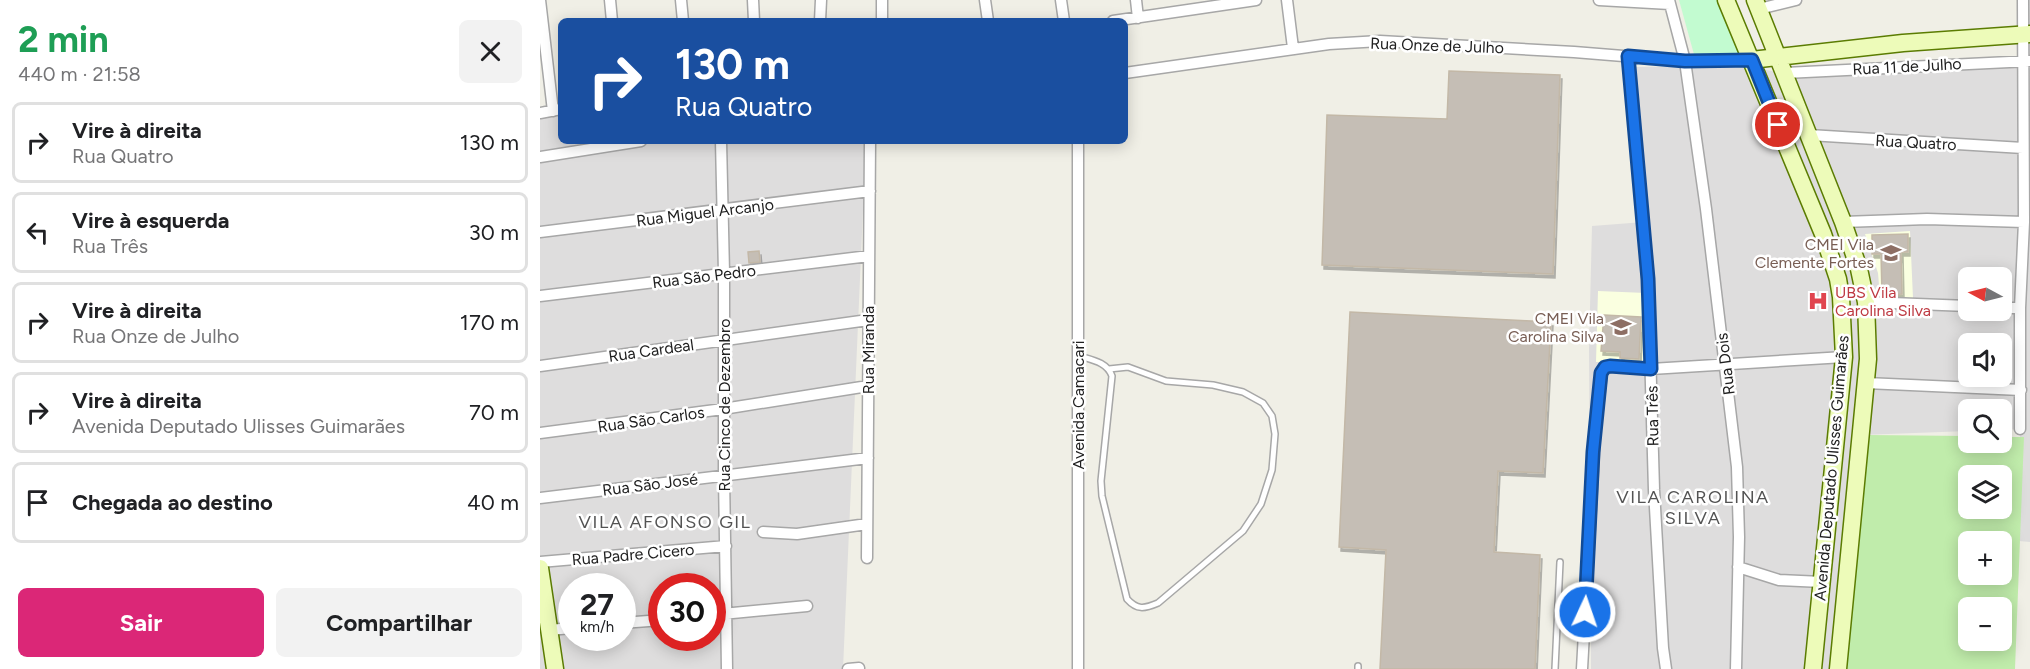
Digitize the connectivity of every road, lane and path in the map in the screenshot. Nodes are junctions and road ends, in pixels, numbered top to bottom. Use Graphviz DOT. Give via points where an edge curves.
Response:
graph roads {
  1 [pos="540,0"];
  2 [pos="610,0"];
  3 [pos="681,0"];
  4 [pos="753,0"];
  5 [pos="820,0"];
  6 [pos="882,0"];
  7 [pos="985,0"];
  8 [pos="1061,0"];
  9 [pos="1136,0"];
  10 [pos="1256,0"];
  11 [pos="1287,0"];
  12 [pos="1599,0"];
  13 [pos="1726,0"];
  14 [pos="1796,0"];
  15 [pos="2023,0"];
  16 [pos="1670,2"];
  17 [pos="1213,3"];
  18 [pos="1757,5"];
  19 [pos="612,18"];
  20 [pos="683,18"];
  21 [pos="754,18"];
  22 [pos="820,18"];
  23 [pos="882,18"];
  24 [pos="988,18"];
  25 [pos="1064,18"];
  26 [pos="1138,18"];
  27 [pos="1128,19"];
  28 [pos="2026,34"];
  29 [pos="1293,48"];
  30 [pos="1628,56"];
  31 [pos="1777,56"];
  32 [pos="1752,60"];
  33 [pos="2026,60"];
  34 [pos="1685,61"];
  35 [pos="1128,73"];
  36 [pos="1785,73"];
  37 [pos="557,110"];
  38 [pos="540,113"];
  39 [pos="1809,135"];
  40 [pos="622,144"];
  41 [pos="721,144"];
  42 [pos="870,144"];
  43 [pos="1078,144"];
  44 [pos="2023,148"];
  45 [pos="540,157"];
  46 [pos="870,191"];
  47 [pos="723,209"];
  48 [pos="1843,222"];
  49 [pos="2024,222"];
  50 [pos="540,232"];
  51 [pos="869,256"];
  52 [pos="724,273"];
  53 [pos="540,296"];
  54 [pos="1866,302"];
  55 [pos="1958,306"];
  56 [pos="2012,308"];
  57 [pos="2020,308"];
  58 [pos="868,320"];
  59 [pos="724,340"];
  60 [pos="1078,355"];
  61 [pos="1844,357"];
  62 [pos="1726,365"];
  63 [pos="540,366"];
  64 [pos="1109,369"];
  65 [pos="1651,369"];
  66 [pos="1866,383"];
  67 [pos="868,386"];
  68 [pos="2021,390"];
  69 [pos="723,409"];
  70 [pos="1839,419"];
  71 [pos="1862,422"];
  72 [pos="2020,429"];
  73 [pos="540,433"];
  74 [pos="868,458"];
  75 [pos="723,475"];
  76 [pos="540,498"];
  77 [pos="867,524"];
  78 [pos="763,532"];
  79 [pos="726,546"];
  80 [pos="867,558"];
  81 [pos="540,562"];
  82 [pos="1560,562"];
  83 [pos="1738,567"];
  84 [pos="540,568"];
  85 [pos="726,573"];
  86 [pos="1822,582"];
  87 [pos="807,606"];
  88 [pos="726,614"];
  89 [pos="546,626"];
  90 [pos="555,669"];
  91 [pos="727,669"];
  92 [pos="1078,669"];
  93 [pos="1555,669"];
  94 [pos="1582,669"];
  95 [pos="1666,669"];
  96 [pos="1736,669"];
  97 [pos="1813,669"];
  98 [pos="1838,669"];
  1 -- 37 [label="street"];
  2 -- 19 [label="street"];
  3 -- 20 [label="street"];
  4 -- 21 [label="street"];
  5 -- 22 [label="street"];
  6 -- 23 [label="street"];
  7 -- 24 [label="street"];
  8 -- 25 [label="street"];
  9 -- 26 [label="street"];
  10 -- 17 [label="street"];
  11 -- 29 [label="street"];
  12 -- 16 [label="street"];
  13 -- 32 [label="street, Avenida Deputado Ulisses Guimarães"];
  14 -- 18 [label="street"];
  15 -- 28 [label="street"];
  16 -- 34 [label="street, Rua Dois"];
  17 -- 26 [label="street"];
  18 -- 31 [label="street, Avenida Deputado Ulisses Guimarães"];
  26 -- 27 [label="street"];
  28 -- 31 [label="street"];
  28 -- 33 [label="street"];
  29 -- 30 [label="street, Rua Onze de Julho" via="1380,41"];
  29 -- 35 [label="street, Rua Onze de Julho"];
  30 -- 34 [label="street, Rua Onze de Julho"];
  30 -- 65 [label="street, Rua Três" via="1648,279"];
  31 -- 32 [label="street"];
  31 -- 36 [label="street, Avenida Deputado Ulisses Guimarães"];
  32 -- 34 [label="street, Rua Onze de Julho"];
  32 -- 61 [label="street, Avenida Deputado Ulisses Guimarães" via="1838,279"];
  33 -- 36 [label="street, Rua 11 de Julho"];
  33 -- 44 [label="street"];
  34 -- 62 [label="street, Rua Dois"];
  36 -- 39 [label="street, Avenida Deputado Ulisses Guimarães"];
  37 -- 38 [label="street"];
  39 -- 44 [label="street, Rua Quatro"];
  39 -- 48 [label="street, Avenida Deputado Ulisses Guimarães"];
  40 -- 45 [label="street"];
  41 -- 47 [label="street, Rua Cinco de Dezembro"];
  42 -- 46 [label="street, Rua Miranda"];
  43 -- 60 [label="street, Avenida Camacari"];
  44 -- 49 [label="street"];
  46 -- 47 [label="street, Rua Miguel Arcanjo"];
  46 -- 51 [label="street, Rua Miranda"];
  47 -- 50 [label="street, Rua Miguel Arcanjo"];
  47 -- 52 [label="street, Rua Cinco de Dezembro"];
  48 -- 49 [label="street"];
  48 -- 54 [label="street, Avenida Deputado Ulisses Guimarães"];
  49 -- 57 [label="street"];
  51 -- 52 [label="street, Rua São Pedro"];
  51 -- 58 [label="street, Rua Miranda"];
  52 -- 53 [label="street, Rua São Pedro"];
  52 -- 59 [label="street, Rua Cinco de Dezembro"];
  54 -- 55 [label="street"];
  54 -- 66 [label="street, Avenida Deputado Ulisses Guimarães"];
  56 -- 57 [label="street"];
  57 -- 68 [label="street"];
  58 -- 59 [label="street, Rua Cardeal"];
  58 -- 67 [label="street, Rua Miranda"];
  59 -- 63 [label="street, Rua Cardeal"];
  59 -- 69 [label="street, Rua Cinco de Dezembro"];
  60 -- 64 [label="lane"];
  60 -- 92 [label="street, Avenida Camacari"];
  61 -- 62 [label="street"];
  61 -- 70 [label="street, Avenida Deputado Ulisses Guimarães"];
  62 -- 65 [label="street"];
  62 -- 83 [label="street, Rua Dois" via="1737,467"];
  64 -- 64 [label="lane" via="1112,386 1102,496 1127,599 1133,606 1147,608 1243,531 1261,504 1272,471 1275,434 1272,416 1263,403 1243,392 1166,381 1128,367"];
  65 -- 94 [label="street" via="1605,367 1601,373"];
  65 -- 95 [label="street, Rua Três" via="1654,490"];
  66 -- 68 [label="street"];
  66 -- 71 [label="street, Avenida Deputado Ulisses Guimarães"];
  67 -- 69 [label="street, Rua São Carlos"];
  67 -- 74 [label="street, Rua Miranda"];
  68 -- 72 [label="street"];
  69 -- 73 [label="street, Rua São Carlos"];
  69 -- 75 [label="street, Rua Cinco de Dezembro"];
  70 -- 71 [label="street"];
  70 -- 86 [label="street, Avenida Deputado Ulisses Guimarães"];
  71 -- 98 [label="street, Avenida Deputado Ulisses Guimarães"];
  74 -- 75 [label="street, Rua São José"];
  74 -- 77 [label="street, Rua Miranda"];
  75 -- 76 [label="street, Rua São José"];
  75 -- 79 [label="street, Rua Cinco de Dezembro"];
  77 -- 78 [label="street" via="797,534"];
  77 -- 80 [label="street, Rua Miranda"];
  79 -- 81 [label="street, Rua Padre Cicero"];
  79 -- 85 [label="street, Rua Cinco de Dezembro"];
  82 -- 93 [label="lane"];
  83 -- 86 [label="street" via="1779,580"];
  83 -- 96 [label="street, Rua Dois"];
  84 -- 89 [label="street"];
  86 -- 97 [label="street, Avenida Deputado Ulisses Guimarães"];
  87 -- 88 [label="street"];
  88 -- 91 [label="street, Rua Cinco de Dezembro"];
  89 -- 90 [label="street"];
}
